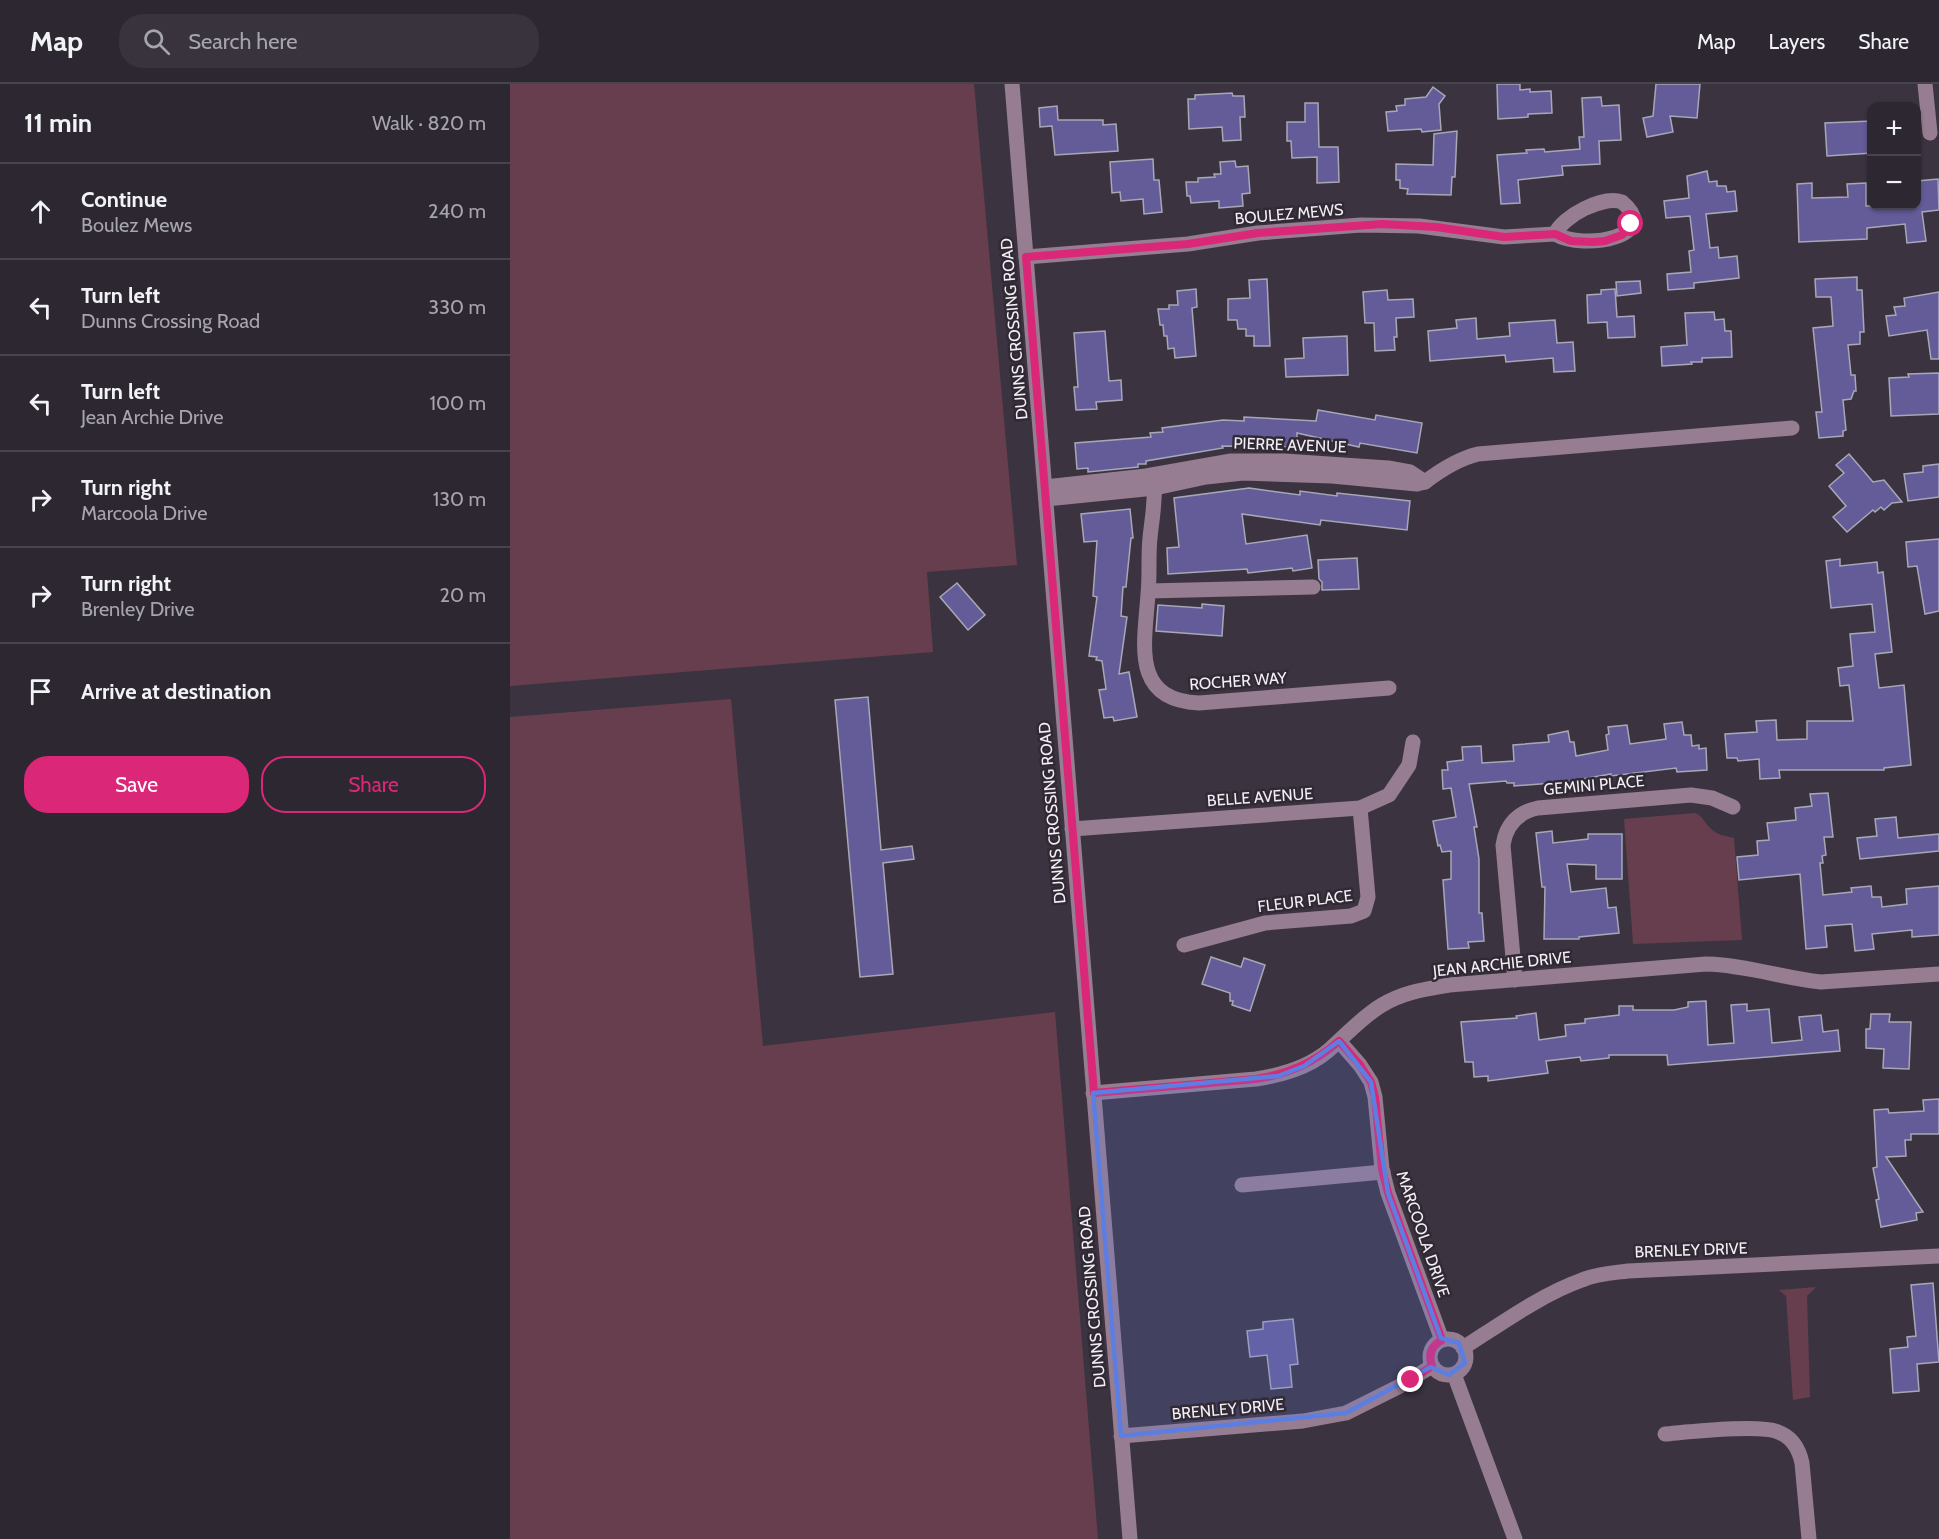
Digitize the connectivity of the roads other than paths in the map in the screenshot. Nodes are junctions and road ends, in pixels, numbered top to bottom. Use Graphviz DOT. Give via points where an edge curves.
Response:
graph roads {
  1 [pos="1012,84"];
  2 [pos="1925,84"];
  3 [pos="1930,133"];
  4 [pos="1555,234"];
  5 [pos="1026,257"];
  6 [pos="1792,428"];
  7 [pos="1154,482"];
  8 [pos="1045,493"];
  9 [pos="1313,587"];
  10 [pos="1149,591"];
  11 [pos="1389,688"];
  12 [pos="1413,742"];
  13 [pos="1733,807"];
  14 [pos="1360,808"];
  15 [pos="1072,830"];
  16 [pos="1184,945"];
  17 [pos="1939,975"];
  18 [pos="1515,980"];
  19 [pos="1339,1041"];
  20 [pos="1094,1093"];
  21 [pos="1383,1172"];
  22 [pos="1242,1185"];
  23 [pos="1939,1256"];
  24 [pos="1442,1340"];
  25 [pos="1463,1348"];
  26 [pos="1432,1366"];
  27 [pos="1454,1374"];
  28 [pos="1665,1434"];
  29 [pos="1121,1436"];
  30 [pos="1130,1539"];
  31 [pos="1515,1539"];
  32 [pos="1809,1539"];
  1 -- 5 [label="street, DUNNS CROSSING ROAD"];
  2 -- 3 [label="street"];
  4 -- 4 [label="street, BOULEZ MEWS" via="1563,222 1608,200 1622,202 1631,213 1628,230 1613,239 1571,241"];
  4 -- 5 [label="street, BOULEZ MEWS" via="1504,237 1436,227 1361,225"];
  5 -- 8 [label="street, DUNNS CROSSING ROAD"];
  6 -- 7 [label="street, PIERRE AVENUE" via="1478,454 1417,484 1243,472"];
  7 -- 8 [label="street, PIERRE AVENUE"];
  7 -- 10 [label="street, ROCHER WAY"];
  8 -- 15 [label="street, DUNNS CROSSING ROAD"];
  9 -- 10 [label="street"];
  10 -- 11 [label="street, ROCHER WAY" via="1144,628 1150,676 1158,688 1182,703"];
  12 -- 14 [label="street, BELLE AVENUE" via="1409,765 1389,795"];
  13 -- 18 [label="street, GEMINI PLACE" via="1691,795 1538,808 1521,814 1508,828 1503,845"];
  14 -- 15 [label="street, BELLE AVENUE"];
  14 -- 16 [label="street, FLEUR PLACE" via="1368,897 1364,911 1351,916 1265,923"];
  15 -- 20 [label="street, DUNNS CROSSING ROAD"];
  17 -- 18 [label="street, JEAN ARCHIE DRIVE" via="1821,982 1739,966 1706,964"];
  18 -- 19 [label="street, JEAN ARCHIE DRIVE" via="1449,986 1395,997"];
  19 -- 20 [label="street, JEAN ARCHIE DRIVE" via="1304,1066 1278,1076"];
  19 -- 21 [label="street, MARCOOLA DRIVE" via="1371,1082"];
  20 -- 29 [label="street, DUNNS CROSSING ROAD"];
  21 -- 22 [label="street"];
  21 -- 24 [label="street, MARCOOLA DRIVE"];
  23 -- 25 [label="street, BRENLEY DRIVE" via="1604,1274 1560,1288"];
  24 -- 25 [label="street" via="1454,1340"];
  24 -- 26 [label="street" via="1431,1351"];
  25 -- 27 [label="street" via="1465,1363"];
  26 -- 27 [label="street" via="1439,1373"];
  26 -- 29 [label="street, BRENLEY DRIVE" via="1346,1413 1303,1421"];
  27 -- 31 [label="street"];
  28 -- 32 [label="street" via="1771,1429 1788,1437 1800,1453"];
  29 -- 30 [label="street, DUNNS CROSSING ROAD"];
}
